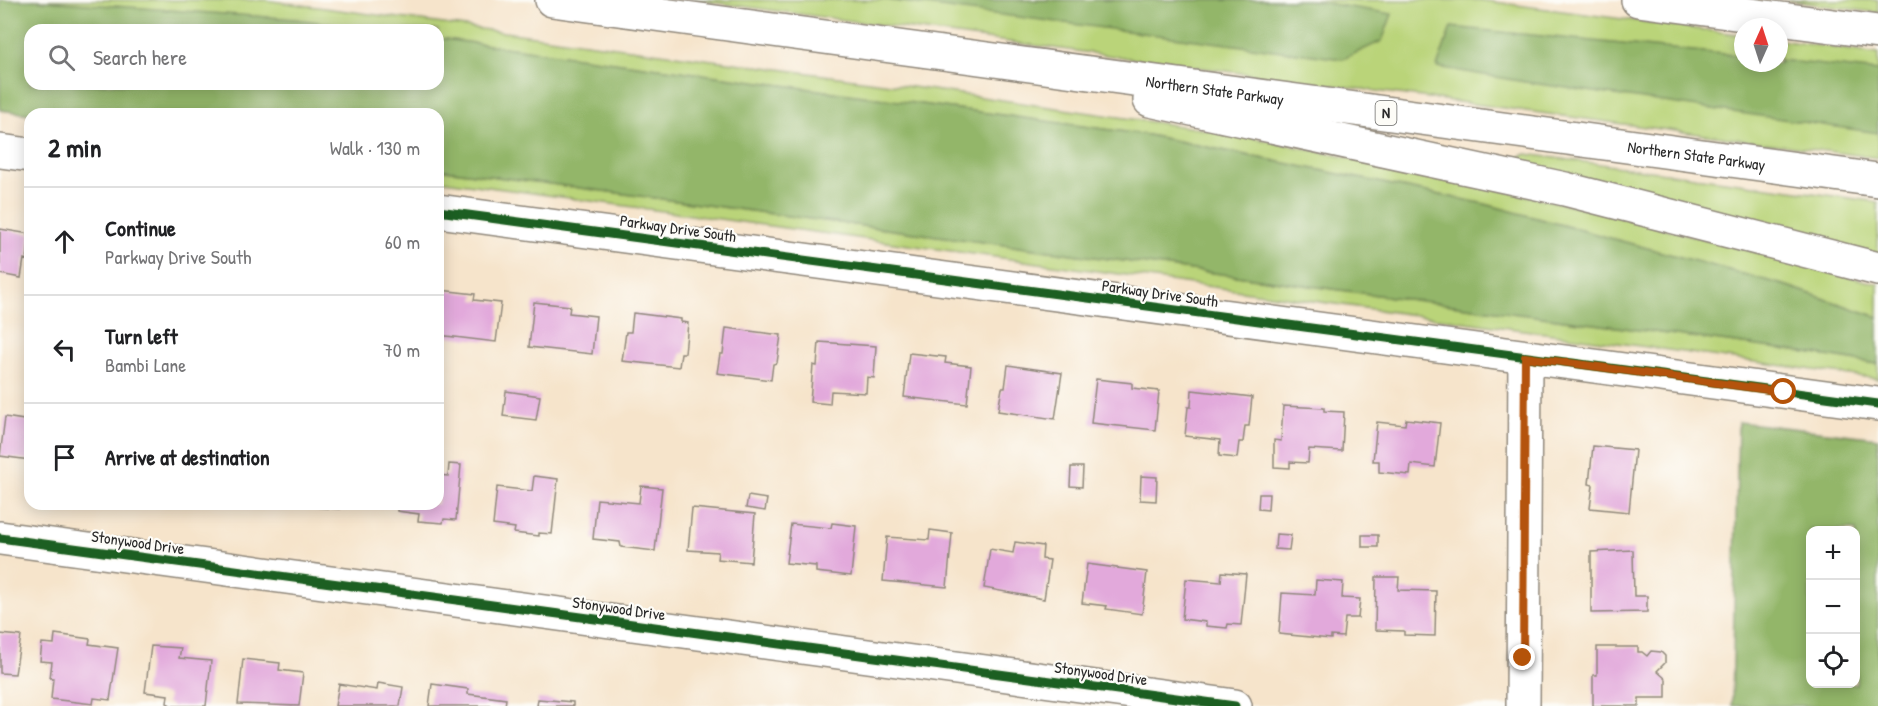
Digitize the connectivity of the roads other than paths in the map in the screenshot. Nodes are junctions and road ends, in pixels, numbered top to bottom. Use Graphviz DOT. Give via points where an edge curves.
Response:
graph roads {
  1 [pos="552,0"];
  2 [pos="1638,0"];
  3 [pos="1878,32"];
  4 [pos="893,46"];
  5 [pos="0,151"];
  6 [pos="24,154"];
  7 [pos="1878,180"];
  8 [pos="444,212"];
  9 [pos="1878,269"];
  10 [pos="1525,357"];
  11 [pos="1878,404"];
  12 [pos="0,538"];
  13 [pos="1235,706"];
  14 [pos="1523,706"];
  1 -- 4 [label="main road, Northern State Parkway / N"];
  2 -- 3 [label="main road"];
  4 -- 7 [label="main road, Northern State Parkway / N"];
  4 -- 9 [label="main road" via="1565,189"];
  5 -- 6 [label="main road"];
  8 -- 10 [label="main road, Parkway Drive South"];
  10 -- 11 [label="main road, Parkway Drive South"];
  10 -- 14 [label="main road"];
  12 -- 13 [label="main road, Stonywood Drive"];
}
